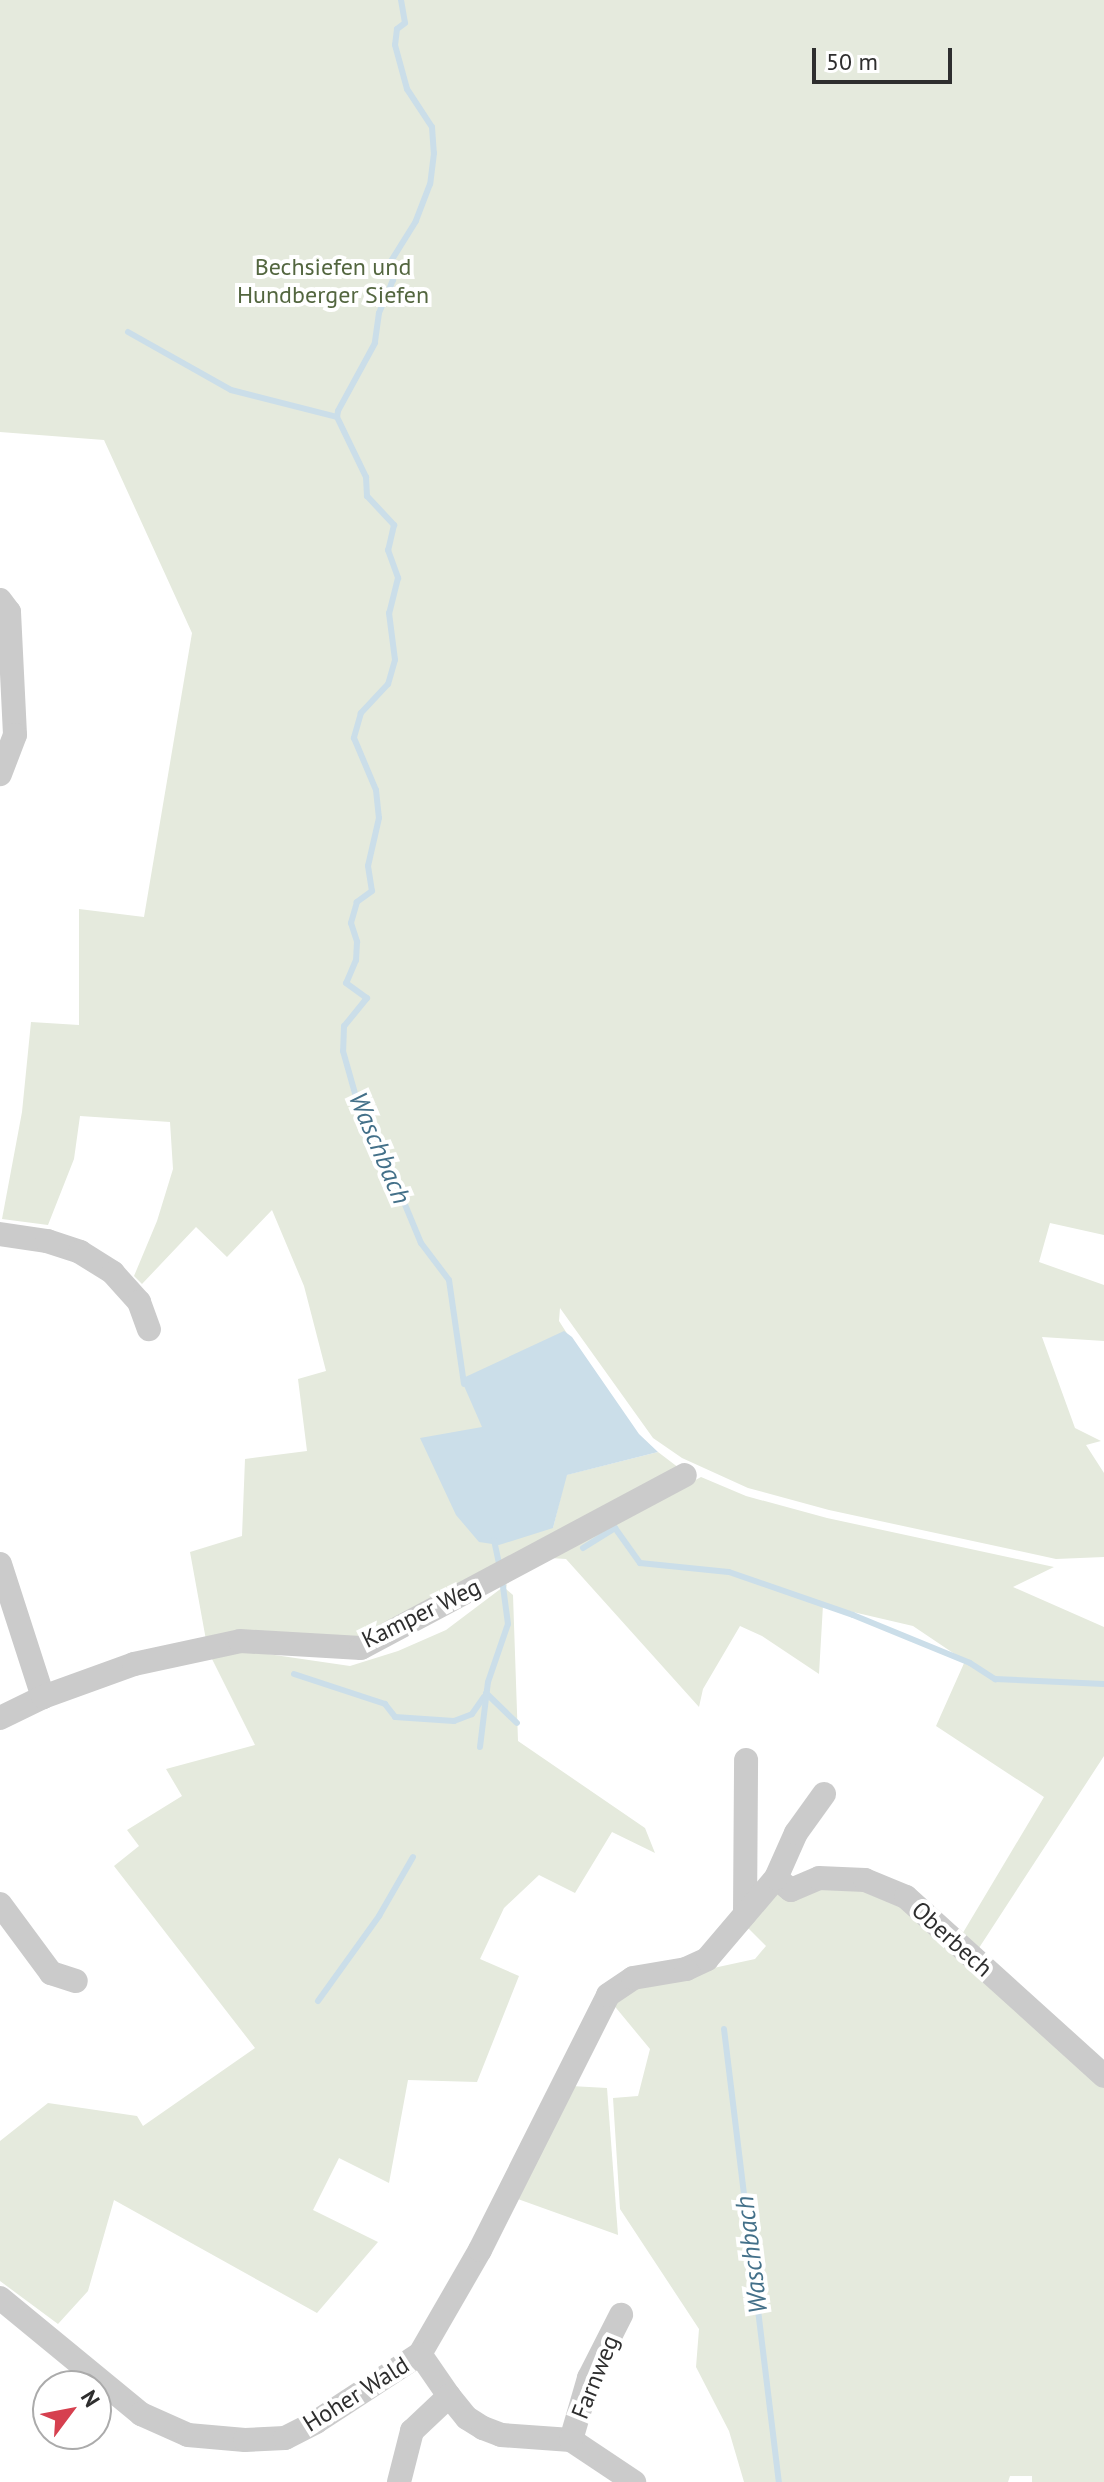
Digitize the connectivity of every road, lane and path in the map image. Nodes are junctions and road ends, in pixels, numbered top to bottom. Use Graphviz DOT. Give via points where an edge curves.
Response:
graph roads {
  1 [pos="0,600"];
  2 [pos="0,774"];
  3 [pos="0,1234"];
  4 [pos="149,1329"];
  5 [pos="685,1475"];
  6 [pos="0,1564"];
  7 [pos="43,1697"];
  8 [pos="0,1718"];
  9 [pos="746,1760"];
  10 [pos="824,1794"];
  11 [pos="776,1878"];
  12 [pos="0,1904"];
  13 [pos="745,1914"];
  14 [pos="76,1981"];
  15 [pos="1104,2076"];
  16 [pos="0,2298"];
  17 [pos="621,2315"];
  18 [pos="420,2354"];
  19 [pos="449,2396"];
  20 [pos="571,2440"];
  21 [pos="399,2482"];
  22 [pos="634,2482"];
  1 -- 2 [label="street" via="9,612 15,735"];
  3 -- 4 [label="street" via="47,1241 102,1266 139,1302"];
  5 -- 7 [label="street, Kamper Weg" via="361,1648 240,1641 134,1664"];
  6 -- 7 [label="street"];
  7 -- 8 [label="street, Kamper Weg"];
  9 -- 13 [label="street"];
  10 -- 11 [label="street" via="796,1833"];
  11 -- 13 [label="street"];
  11 -- 15 [label="street, Oberbech" via="791,1890 819,1878 865,1880 906,1897"];
  12 -- 14 [label="street" via="51,1973"];
  13 -- 18 [label="street, Hoher Wald" via="707,1959 686,1969 633,1978 608,1995 480,2250"];
  16 -- 18 [label="street, Hoher Wald" via="141,2414 188,2435 285,2438"];
  17 -- 20 [label="street, Farnweg" via="589,2378"];
  18 -- 19 [label="street"];
  19 -- 20 [label="street" via="467,2418 501,2435"];
  19 -- 21 [label="street" via="412,2431"];
  20 -- 22 [label="street"];
}
